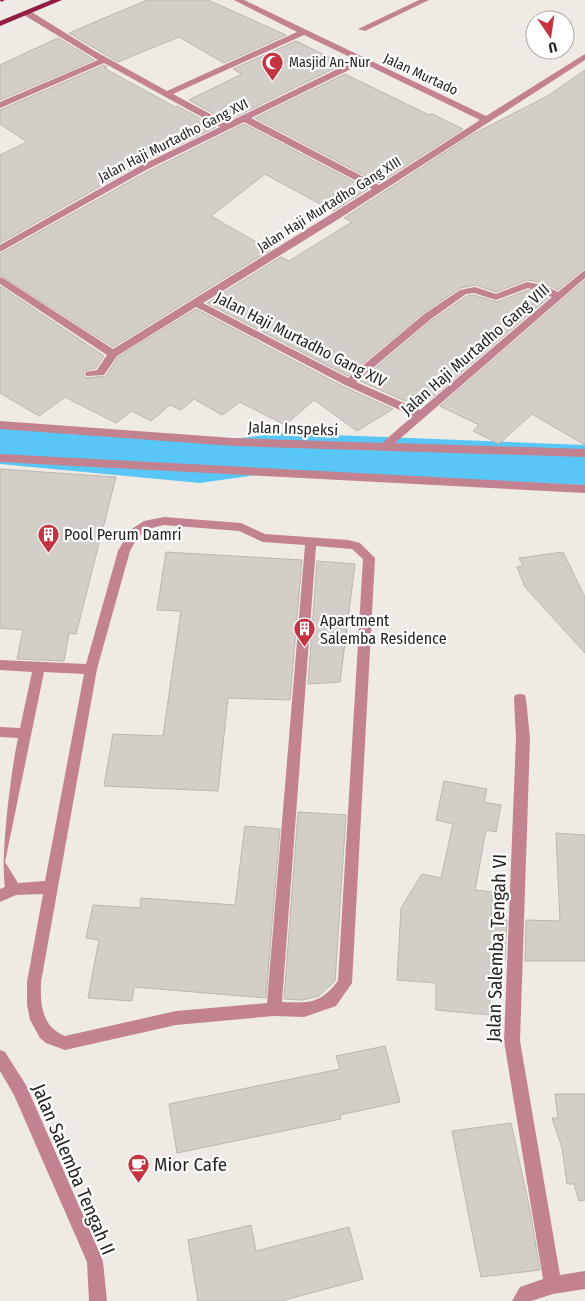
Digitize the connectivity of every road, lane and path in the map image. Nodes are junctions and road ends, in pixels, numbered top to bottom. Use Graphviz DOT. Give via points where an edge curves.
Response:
graph roads {
  1 [pos="58,0"];
  2 [pos="238,0"];
  3 [pos="425,0"];
  4 [pos="27,13"];
  5 [pos="0,24"];
  6 [pos="362,29"];
  7 [pos="303,32"];
  8 [pos="585,56"];
  9 [pos="105,60"];
  10 [pos="361,61"];
  11 [pos="166,94"];
  12 [pos="0,105"];
  13 [pos="244,118"];
  14 [pos="484,119"];
  15 [pos="227,127"];
  16 [pos="379,189"];
  17 [pos="0,249"];
  18 [pos="583,278"];
  19 [pos="0,280"];
  20 [pos="558,296"];
  21 [pos="195,303"];
  22 [pos="113,354"];
  23 [pos="90,374"];
  24 [pos="349,383"];
  25 [pos="421,415"];
  26 [pos="0,425"];
  27 [pos="384,447"];
  28 [pos="585,453"];
  29 [pos="0,458"];
  30 [pos="585,488"];
  31 [pos="311,541"];
  32 [pos="0,665"];
  33 [pos="39,667"];
  34 [pos="91,668"];
  35 [pos="520,699"];
  36 [pos="0,732"];
  37 [pos="26,733"];
  38 [pos="0,858"];
  39 [pos="0,866"];
  40 [pos="51,887"];
  41 [pos="14,889"];
  42 [pos="0,896"];
  43 [pos="274,1009"];
  44 [pos="0,1057"];
  45 [pos="585,1280"];
  46 [pos="553,1285"];
  47 [pos="98,1301"];
  48 [pos="521,1301"];
  1 -- 4 [label="main road"];
  2 -- 7 [label="street, Jalan Murtado"];
  3 -- 6 [label="street"];
  4 -- 5 [label="main road"];
  4 -- 9 [label="street"];
  7 -- 10 [label="street, Jalan Murtado"];
  7 -- 11 [label="street"];
  8 -- 14 [label="street, Jalan Haji Murtadho Gang XIII"];
  9 -- 11 [label="street"];
  9 -- 12 [label="street"];
  10 -- 13 [label="street, Jalan Haji Murtadho Gang XVI"];
  10 -- 14 [label="street, Jalan Murtado"];
  11 -- 15 [label="street"];
  13 -- 15 [label="street, Jalan Haji Murtadho Gang XVI"];
  13 -- 16 [label="street"];
  14 -- 16 [label="street, Jalan Haji Murtadho Gang XIII"];
  15 -- 17 [label="street, Jalan Haji Murtadho Gang XVI" via="143,168"];
  16 -- 21 [label="street, Jalan Haji Murtadho Gang XIII"];
  18 -- 20 [label="street, Jalan Haji Murtadho Gang VIII"];
  19 -- 22 [label="street"];
  20 -- 24 [label="street" via="539,286 527,285 496,297 475,290 463,292 427,317"];
  20 -- 25 [label="street, Jalan Haji Murtadho Gang VIII"];
  21 -- 22 [label="street, Jalan Haji Murtadho Gang XIII"];
  21 -- 24 [label="street, Jalan Haji Murtadho Gang XIV"];
  22 -- 23 [label="street, Jalan Haji Murtadho Gang XIII" via="100,373"];
  24 -- 25 [label="street, Jalan Haji Murtadho Gang XIV"];
  25 -- 27 [label="street, Jalan Haji Murtadho Gang VIII"];
  26 -- 27 [label="street, Jalan Inspeksi" via="233,442"];
  27 -- 28 [label="street, Jalan Inspeksi"];
  29 -- 30 [label="street"];
  31 -- 34 [label="street" via="263,538 241,527 164,521 148,524 134,533 124,551"];
  31 -- 43 [label="street"];
  31 -- 43 [label="street" via="356,546 369,558 344,983 331,1001 304,1010"];
  32 -- 33 [label="street"];
  33 -- 34 [label="street"];
  33 -- 37 [label="street"];
  34 -- 40 [label="street"];
  35 -- 46 [label="street, Jalan Salemba Tengah VI" via="523,738 512,1041"];
  36 -- 37 [label="street"];
  37 -- 38 [label="street"];
  39 -- 41 [label="street"];
  40 -- 41 [label="street"];
  40 -- 43 [label="street" via="32,999 37,1018 49,1036 66,1043 176,1018"];
  41 -- 42 [label="street"];
  44 -- 47 [label="street, Jalan Salemba Tengah II" via="20,1090 95,1262"];
  45 -- 46 [label="street"];
  46 -- 48 [label="street" via="526,1292"];
}
